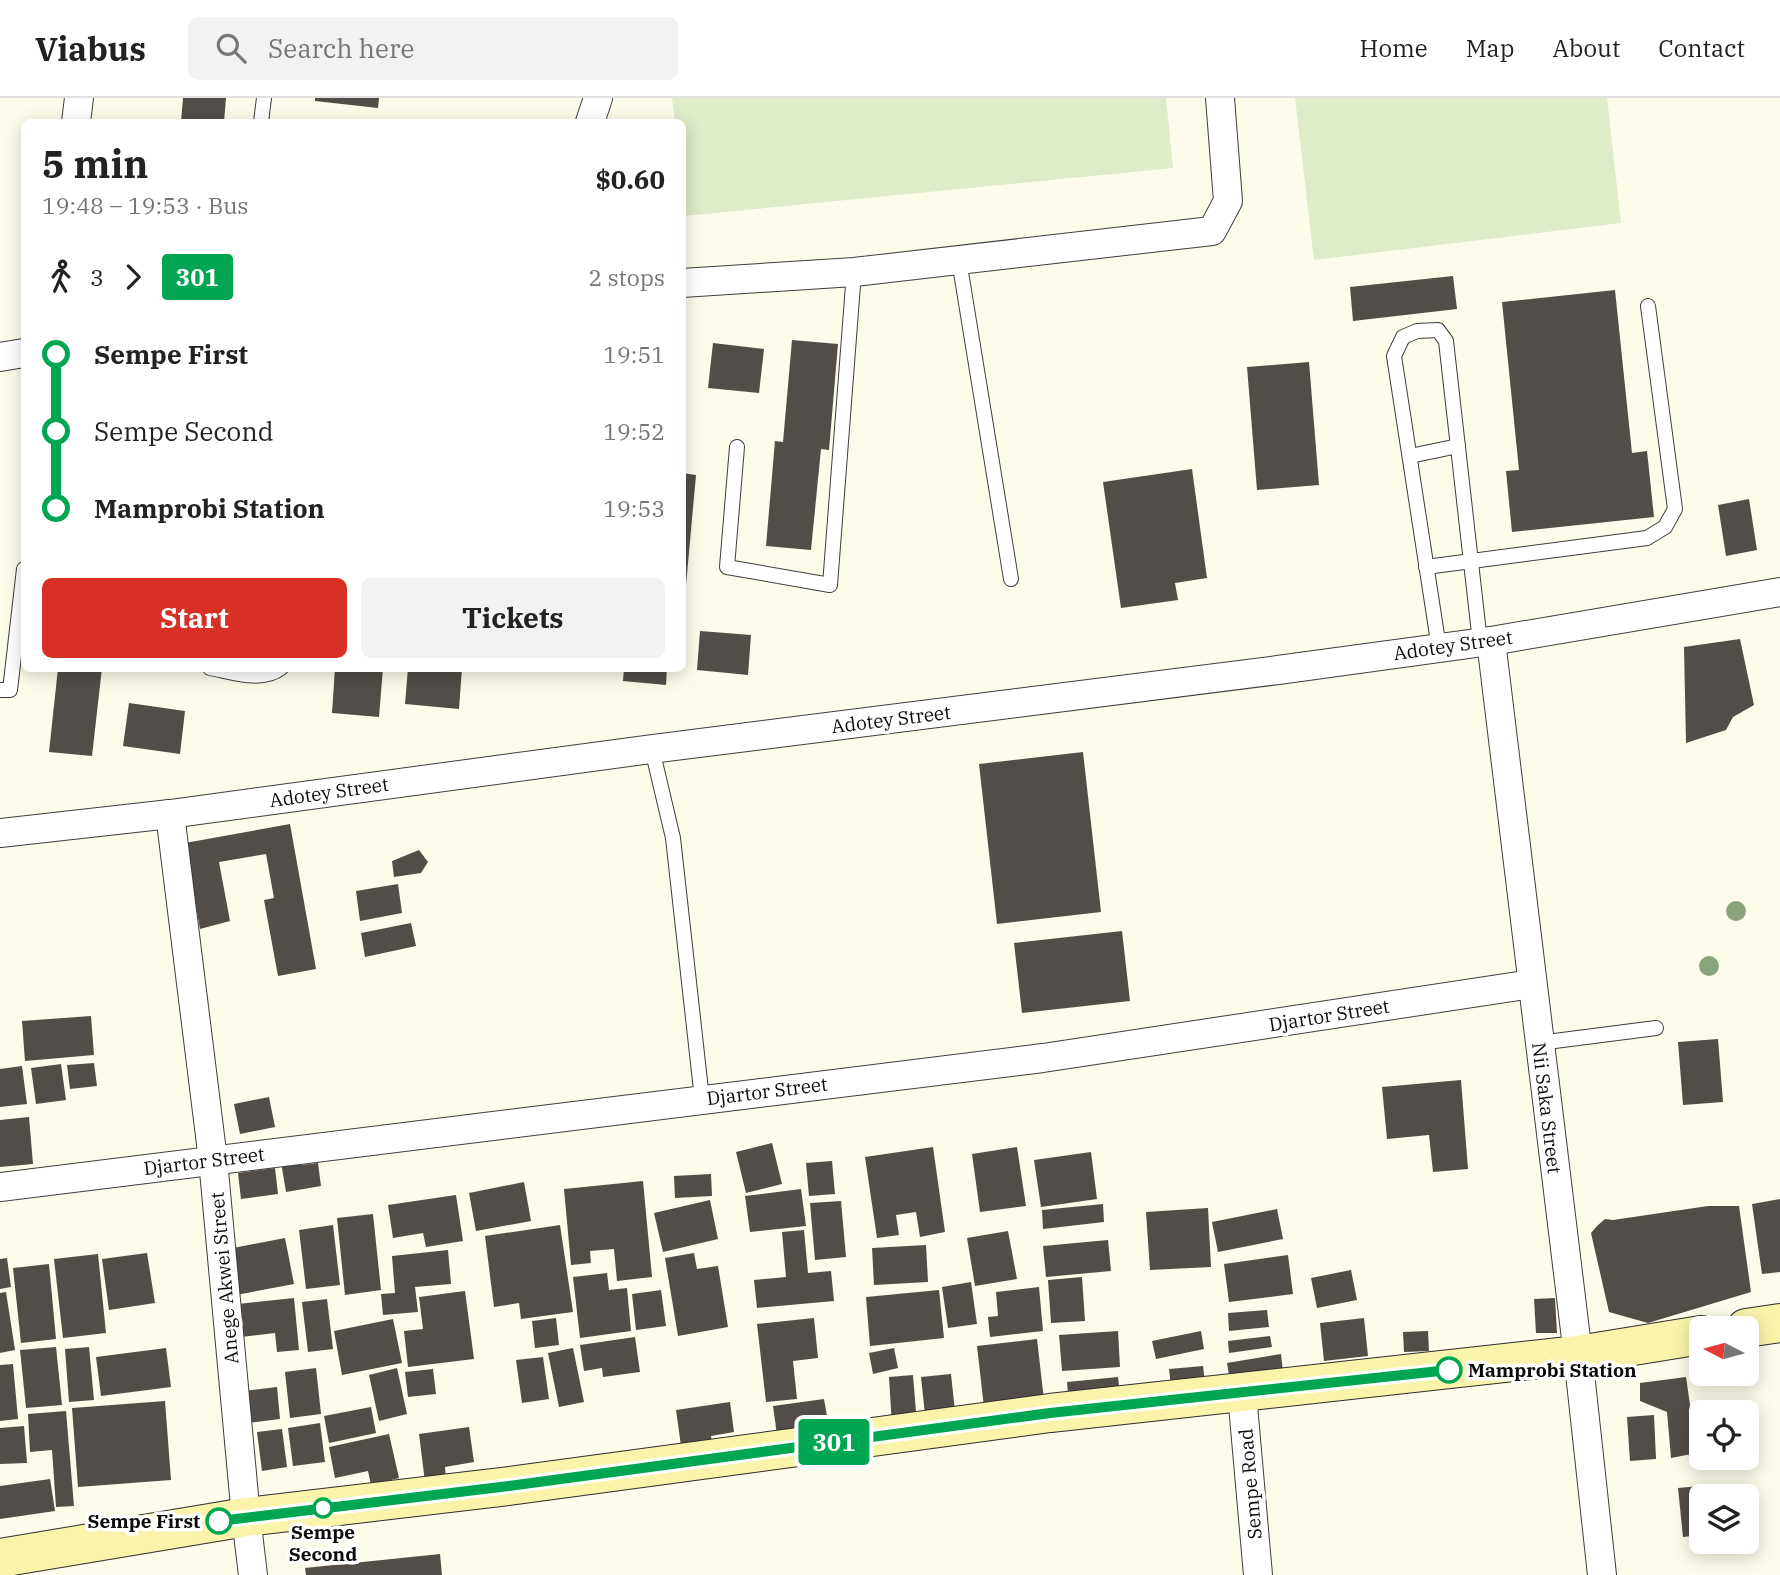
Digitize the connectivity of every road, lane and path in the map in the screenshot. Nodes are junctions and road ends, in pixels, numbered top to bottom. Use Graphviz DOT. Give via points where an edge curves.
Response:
graph roads {
  1 [pos="79,98"];
  2 [pos="264,98"];
  3 [pos="598,98"];
  4 [pos="1220,98"];
  5 [pos="76,119"];
  6 [pos="261,119"];
  7 [pos="591,119"];
  8 [pos="959,260"];
  9 [pos="854,272"];
  10 [pos="686,283"];
  11 [pos="1648,306"];
  12 [pos="21,354"];
  13 [pos="0,357"];
  14 [pos="1458,446"];
  15 [pos="737,447"];
  16 [pos="1409,456"];
  17 [pos="1471,560"];
  18 [pos="1426,567"];
  19 [pos="1011,579"];
  20 [pos="1780,592"];
  21 [pos="21,595"];
  22 [pos="1485,642"];
  23 [pos="1439,648"];
  24 [pos="234,672"];
  25 [pos="276,672"];
  26 [pos="0,690"];
  27 [pos="652,749"];
  28 [pos="170,814"];
  29 [pos="0,833"];
  30 [pos="1532,984"];
  31 [pos="1657,1028"];
  32 [pos="1539,1044"];
  33 [pos="702,1099"];
  34 [pos="213,1160"];
  35 [pos="0,1187"];
  36 [pos="1780,1323"];
  37 [pos="1759,1326"];
  38 [pos="1689,1337"];
  39 [pos="1578,1355"];
  40 [pos="1242,1394"];
  41 [pos="246,1517"];
  42 [pos="0,1558"];
  43 [pos="253,1575"];
  44 [pos="1258,1575"];
  45 [pos="1602,1575"];
  1 -- 5 [label="street"];
  2 -- 6 [label="lane"];
  3 -- 7 [label="street"];
  4 -- 8 [label="street" via="1228,201 1212,231"];
  8 -- 9 [label="street"];
  8 -- 19 [label="lane"];
  9 -- 10 [label="street"];
  9 -- 15 [label="lane" via="830,585 727,567"];
  11 -- 17 [label="lane" via="1675,509 1665,527 1647,538"];
  12 -- 13 [label="street"];
  14 -- 16 [label="lane"];
  14 -- 16 [label="lane" via="1446,341 1438,330 1417,331 1403,337 1394,356"];
  14 -- 17 [label="lane"];
  16 -- 18 [label="lane"];
  17 -- 18 [label="lane"];
  17 -- 22 [label="lane"];
  18 -- 23 [label="lane"];
  20 -- 22 [label="street, Adotey Street"];
  21 -- 26 [label="lane" via="10,690"];
  22 -- 23 [label="street, Adotey Street"];
  22 -- 30 [label="street, Nii Saka Street"];
  23 -- 27 [label="street, Adotey Street"];
  24 -- 25 [label="lane" via="260,676"];
  27 -- 28 [label="street, Adotey Street"];
  27 -- 33 [label="lane" via="673,838"];
  28 -- 29 [label="street, Adotey Street"];
  28 -- 34 [label="street, Anege Akwei Street"];
  30 -- 32 [label="street, Nii Saka Street"];
  30 -- 33 [label="street, Djartor Street" via="1043,1058"];
  31 -- 32 [label="lane"];
  32 -- 39 [label="street, Nii Saka Street"];
  33 -- 34 [label="street, Djartor Street"];
  34 -- 35 [label="street, Djartor Street"];
  34 -- 41 [label="street, Anege Akwei Street"];
  36 -- 37 [label="main road"];
  38 -- 39 [label="main road"];
  39 -- 40 [label="main road"];
  39 -- 45 [label="street, Nii Saka Street"];
  40 -- 41 [label="main road" via="1050,1413"];
  40 -- 44 [label="street, Sempe Road"];
  41 -- 42 [label="main road"];
  41 -- 43 [label="street, Anege Akwei Street"];
}
